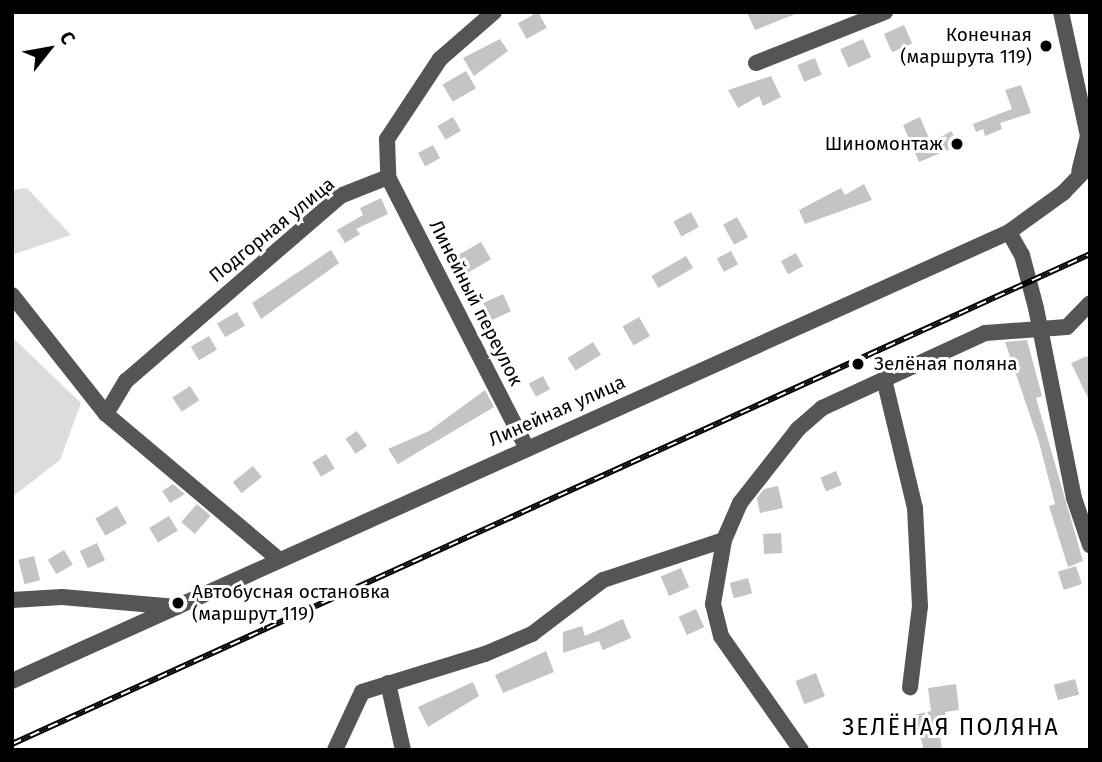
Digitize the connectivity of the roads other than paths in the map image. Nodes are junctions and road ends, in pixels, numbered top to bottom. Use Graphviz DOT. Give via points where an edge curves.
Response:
graph roads {
  1 [pos="494,12"];
  2 [pos="885,12"];
  3 [pos="1061,12"];
  4 [pos="756,63"];
  5 [pos="1084,168"];
  6 [pos="388,177"];
  7 [pos="1009,232"];
  8 [pos="12,295"];
  9 [pos="1090,303"];
  10 [pos="1040,329"];
  11 [pos="884,379"];
  12 [pos="106,414"];
  13 [pos="526,447"];
  14 [pos="724,540"];
  15 [pos="1090,545"];
  16 [pos="278,559"];
  17 [pos="12,600"];
  18 [pos="179,607"];
  19 [pos="12,681"];
  20 [pos="388,684"];
  21 [pos="910,687"];
  22 [pos="335,750"];
  23 [pos="403,750"];
  24 [pos="801,750"];
  1 -- 6 [label="street" via="440,59 387,139"];
  2 -- 4 [label="street"];
  3 -- 5 [label="street" via="1088,136"];
  5 -- 7 [label="street, Линейная улица" via="1063,193"];
  6 -- 12 [label="street, Подгорная улица" via="340,196 126,381"];
  6 -- 13 [label="street, Линейный переулок"];
  7 -- 10 [label="street" via="1022,255"];
  7 -- 13 [label="street, Линейная улица"];
  8 -- 12 [label="street"];
  9 -- 10 [label="street" via="1067,327"];
  10 -- 11 [label="street" via="985,333"];
  10 -- 15 [label="street" via="1074,498"];
  11 -- 14 [label="street" via="822,408 798,429 740,503"];
  11 -- 21 [label="street" via="915,508 920,606"];
  12 -- 16 [label="street"];
  13 -- 16 [label="street, Линейная улица"];
  14 -- 20 [label="street" via="603,580 532,634"];
  14 -- 24 [label="street" via="713,604 721,636"];
  16 -- 18 [label="street, Линейная улица"];
  17 -- 18 [label="street" via="62,597"];
  18 -- 19 [label="street, Линейная улица"];
  20 -- 22 [label="street" via="362,692"];
  20 -- 23 [label="street"];
}
